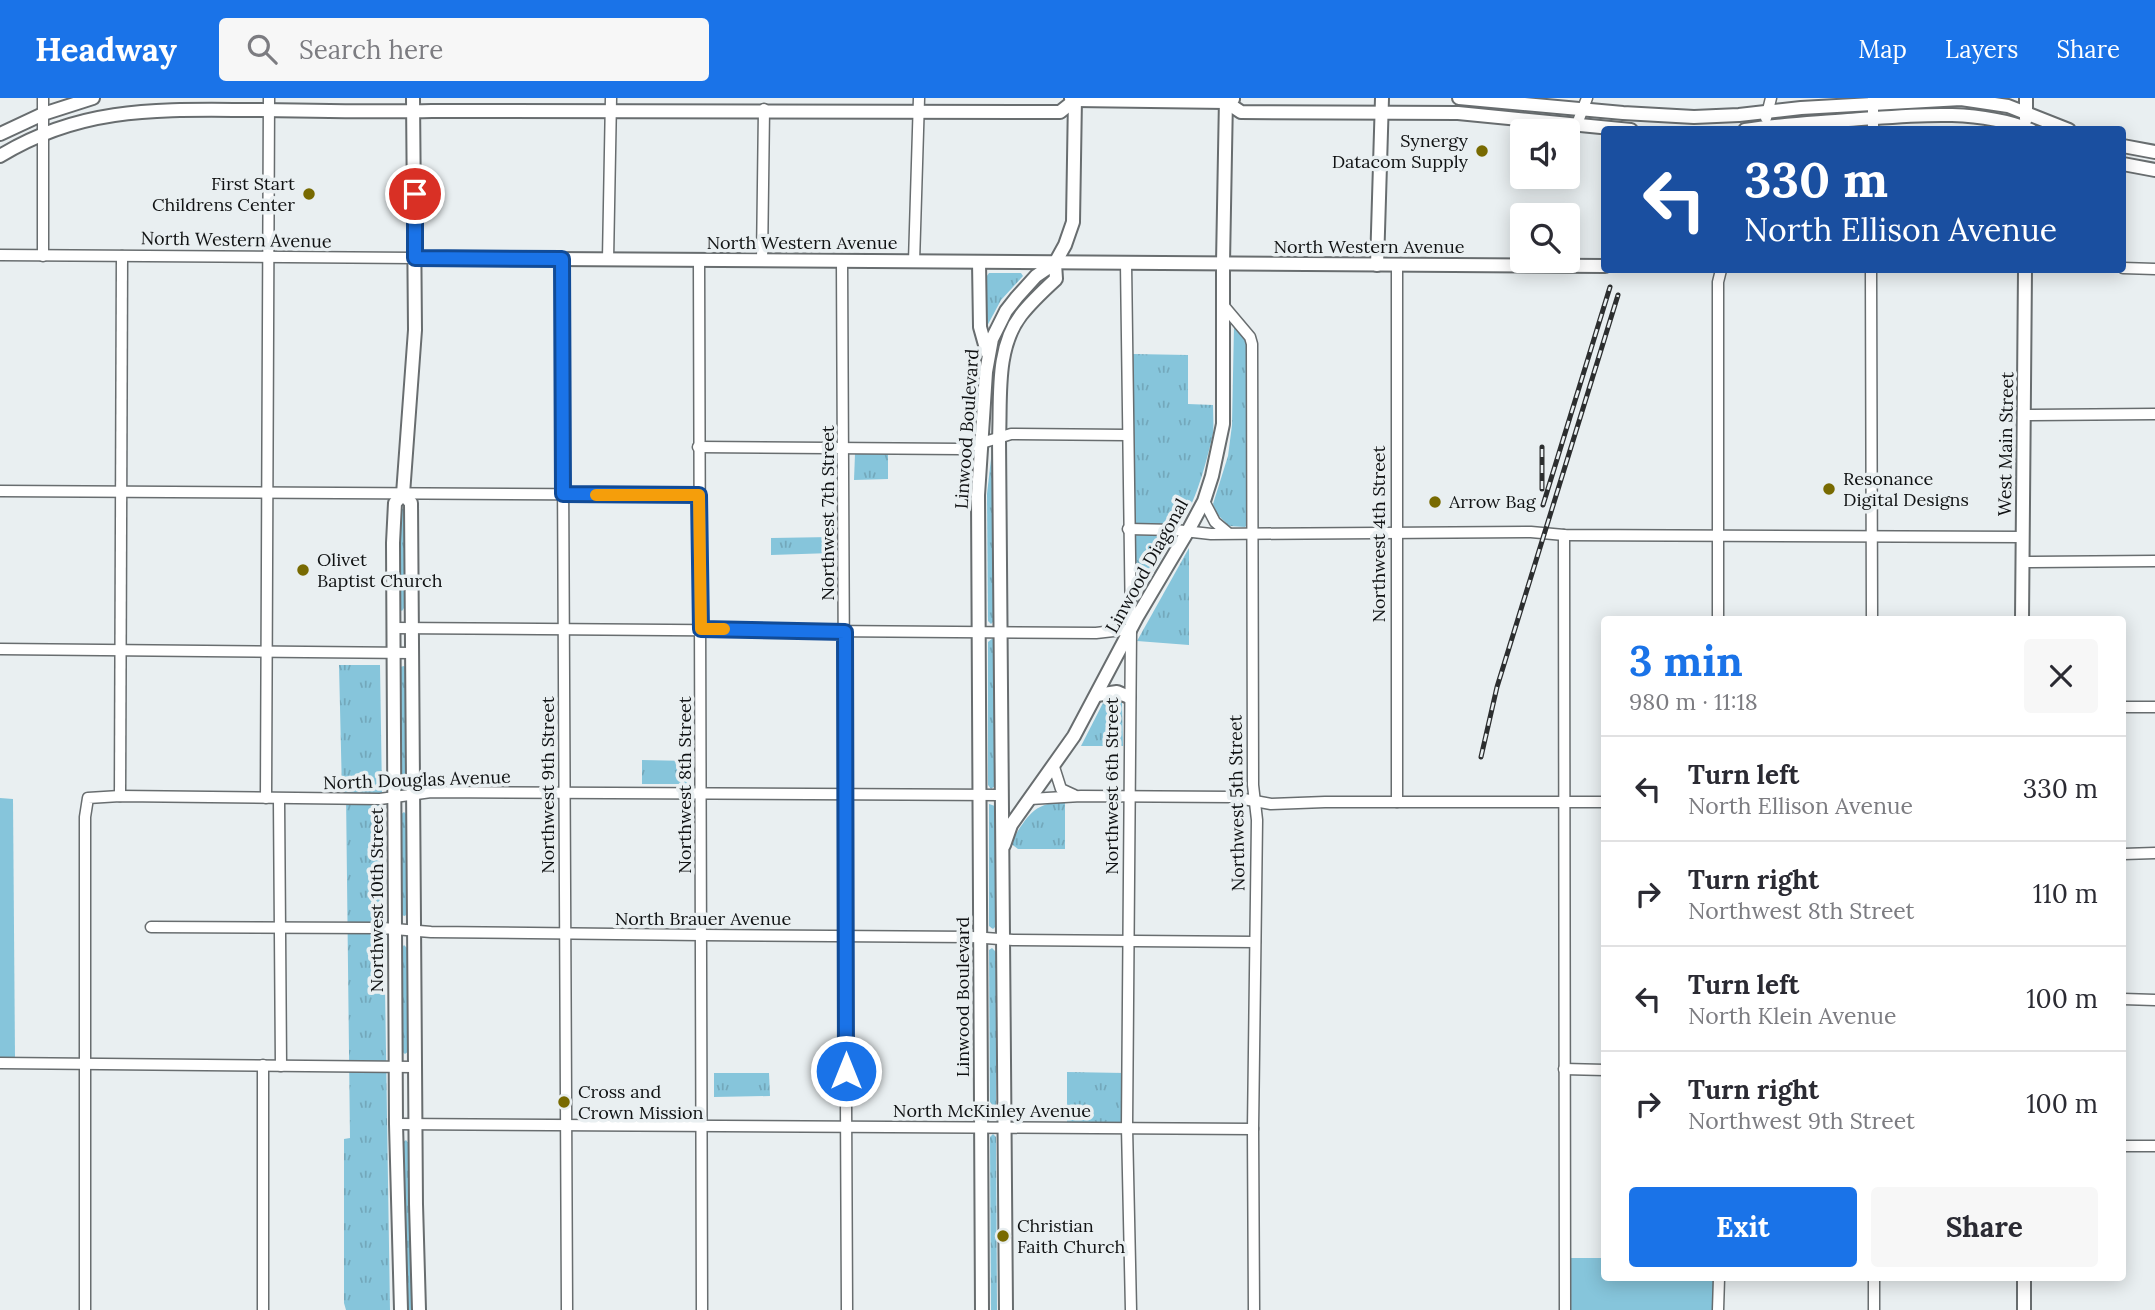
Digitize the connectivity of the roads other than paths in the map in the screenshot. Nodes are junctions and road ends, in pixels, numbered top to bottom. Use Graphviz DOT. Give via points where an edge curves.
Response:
graph roads {
  1 [pos="43,98"];
  2 [pos="93,98"];
  3 [pos="1382,98"];
  4 [pos="1459,98"];
  5 [pos="1771,98"];
  6 [pos="2026,98"];
  7 [pos="1073,99"];
  8 [pos="1229,99"];
  9 [pos="1981,99"];
  10 [pos="1873,101"];
  11 [pos="611,103"];
  12 [pos="269,104"];
  13 [pos="919,104"];
  14 [pos="1585,104"];
  15 [pos="414,105"];
  16 [pos="764,109"];
  17 [pos="1768,111"];
  18 [pos="1382,112"];
  19 [pos="2026,112"];
  20 [pos="43,114"];
  21 [pos="1523,119"];
  22 [pos="1580,124"];
  23 [pos="1873,124"];
  24 [pos="1763,126"];
  25 [pos="1818,126"];
  26 [pos="2016,126"];
  27 [pos="2027,126"];
  28 [pos="2059,126"];
  29 [pos="1601,127"];
  30 [pos="0,134"];
  31 [pos="43,135"];
  32 [pos="2126,147"];
  33 [pos="2155,152"];
  34 [pos="0,156"];
  35 [pos="2126,165"];
  36 [pos="2155,170"];
  37 [pos="0,255"];
  38 [pos="43,256"];
  39 [pos="122,256"];
  40 [pos="267,257"];
  41 [pos="415,258"];
  42 [pos="562,259"];
  43 [pos="608,260"];
  44 [pos="699,260"];
  45 [pos="762,261"];
  46 [pos="842,261"];
  47 [pos="914,262"];
  48 [pos="979,262"];
  49 [pos="1055,263"];
  50 [pos="1126,263"];
  51 [pos="1223,263"];
  52 [pos="1377,265"];
  53 [pos="1397,265"];
  54 [pos="1601,266"];
  55 [pos="2126,268"];
  56 [pos="2155,269"];
  57 [pos="1720,273"];
  58 [pos="1871,273"];
  59 [pos="2025,273"];
  60 [pos="1223,305"];
  61 [pos="988,357"];
  62 [pos="2155,414"];
  63 [pos="2023,415"];
  64 [pos="1127,435"];
  65 [pos="999,439"];
  66 [pos="981,445"];
  67 [pos="698,447"];
  68 [pos="843,448"];
  69 [pos="0,491"];
  70 [pos="121,492"];
  71 [pos="267,493"];
  72 [pos="403,494"];
  73 [pos="563,494"];
  74 [pos="699,495"];
  75 [pos="1204,500"];
  76 [pos="1128,529"];
  77 [pos="1188,531"];
  78 [pos="1227,532"];
  79 [pos="1252,532"];
  80 [pos="1397,534"];
  81 [pos="1564,535"];
  82 [pos="1718,536"];
  83 [pos="1872,536"];
  84 [pos="2022,537"];
  85 [pos="2155,561"];
  86 [pos="2022,562"];
  87 [pos="1718,616"];
  88 [pos="1872,616"];
  89 [pos="2022,616"];
  90 [pos="393,628"];
  91 [pos="412,628"];
  92 [pos="564,629"];
  93 [pos="701,629"];
  94 [pos="1131,629"];
  95 [pos="845,632"];
  96 [pos="979,632"];
  97 [pos="999,632"];
  98 [pos="0,649"];
  99 [pos="120,650"];
  100 [pos="267,652"];
  101 [pos="393,653"];
  102 [pos="412,653"];
  103 [pos="1097,695"];
  104 [pos="1129,697"];
  105 [pos="2126,707"];
  106 [pos="2155,707"];
  107 [pos="1054,767"];
  108 [pos="564,793"];
  109 [pos="413,794"];
  110 [pos="701,794"];
  111 [pos="1001,795"];
  112 [pos="120,796"];
  113 [pos="846,796"];
  114 [pos="980,796"];
  115 [pos="1081,796"];
  116 [pos="394,797"];
  117 [pos="266,798"];
  118 [pos="1129,798"];
  119 [pos="1030,799"];
  120 [pos="279,800"];
  121 [pos="1255,801"];
  122 [pos="1397,802"];
  123 [pos="1601,802"];
  124 [pos="1564,803"];
  125 [pos="2126,853"];
  126 [pos="2155,853"];
  127 [pos="1001,854"];
  128 [pos="151,927"];
  129 [pos="280,928"];
  130 [pos="395,929"];
  131 [pos="414,931"];
  132 [pos="564,934"];
  133 [pos="702,935"];
  134 [pos="845,935"];
  135 [pos="980,937"];
  136 [pos="1002,940"];
  137 [pos="1130,941"];
  138 [pos="1255,942"];
  139 [pos="2126,999"];
  140 [pos="2155,1000"];
  141 [pos="0,1063"];
  142 [pos="85,1065"];
  143 [pos="263,1065"];
  144 [pos="281,1066"];
  145 [pos="396,1067"];
  146 [pos="415,1067"];
  147 [pos="1564,1069"];
  148 [pos="1601,1070"];
  149 [pos="565,1123"];
  150 [pos="396,1124"];
  151 [pos="415,1124"];
  152 [pos="702,1125"];
  153 [pos="846,1126"];
  154 [pos="981,1127"];
  155 [pos="1005,1127"];
  156 [pos="1127,1127"];
  157 [pos="1253,1129"];
  158 [pos="2126,1146"];
  159 [pos="2155,1146"];
  160 [pos="1718,1281"];
  161 [pos="1874,1281"];
  162 [pos="2024,1281"];
  163 [pos="85,1310"];
  164 [pos="263,1310"];
  165 [pos="401,1310"];
  166 [pos="419,1310"];
  167 [pos="567,1310"];
  168 [pos="702,1310"];
  169 [pos="847,1310"];
  170 [pos="982,1310"];
  171 [pos="1006,1310"];
  172 [pos="1131,1310"];
  173 [pos="1254,1310"];
  174 [pos="1565,1310"];
  175 [pos="1718,1310"];
  176 [pos="1874,1310"];
  177 [pos="2024,1310"];
  1 -- 20 [label="street"];
  2 -- 20 [label="main road"];
  3 -- 18 [label="main road"];
  4 -- 14 [label="main road"];
  5 -- 17 [label="street"];
  6 -- 19 [label="main road"];
  7 -- 8 [label="main road"];
  7 -- 13 [label="main road" via="1060,112"];
  7 -- 49 [label="main road" via="1073,222"];
  8 -- 18 [label="main road" via="1241,112"];
  8 -- 51 [label="main road"];
  9 -- 10 [label="main road"];
  9 -- 19 [label="main road"];
  10 -- 17 [label="main road"];
  10 -- 23 [label="street"];
  11 -- 15 [label="main road"];
  11 -- 16 [label="main road"];
  11 -- 43 [label="street"];
  12 -- 15 [label="main road"];
  12 -- 31 [label="main road" via="131,111"];
  12 -- 40 [label="street"];
  13 -- 16 [label="main road"];
  13 -- 47 [label="street"];
  14 -- 17 [label="main road" via="1694,117"];
  15 -- 41 [label="main road, Northwest 10th Street"];
  16 -- 45 [label="street"];
  17 -- 24 [label="street"];
  18 -- 21 [label="main road"];
  18 -- 52 [label="main road"];
  19 -- 27 [label="main road"];
  19 -- 28 [label="main road"];
  20 -- 30 [label="main road"];
  20 -- 31 [label="street"];
  22 -- 29 [label="main road"];
  23 -- 25 [label="main road"];
  23 -- 26 [label="main road" via="1944,115 1982,117"];
  31 -- 34 [label="main road"];
  31 -- 38 [label="street"];
  32 -- 33 [label="main road"];
  35 -- 36 [label="main road"];
  37 -- 38 [label="street, North Western Avenue"];
  38 -- 39 [label="street, North Western Avenue"];
  39 -- 40 [label="street, North Western Avenue"];
  39 -- 70 [label="street"];
  40 -- 41 [label="street, North Western Avenue"];
  40 -- 71 [label="street"];
  41 -- 42 [label="main road, North Western Avenue"];
  41 -- 72 [label="main road, Northwest 10th Street" via="414,372"];
  42 -- 43 [label="main road, North Western Avenue"];
  42 -- 73 [label="street, Northwest 9th Street"];
  43 -- 44 [label="main road, North Western Avenue"];
  44 -- 45 [label="main road, North Western Avenue"];
  44 -- 67 [label="street, Northwest 8th Street"];
  45 -- 46 [label="main road, North Western Avenue"];
  46 -- 47 [label="main road, North Western Avenue"];
  46 -- 68 [label="street, Northwest 7th Street"];
  47 -- 48 [label="main road, North Western Avenue"];
  48 -- 49 [label="main road, North Western Avenue"];
  48 -- 61 [label="main road" via="980,327"];
  49 -- 50 [label="main road, North Western Avenue"];
  49 -- 61 [label="main road, Linwood Boulevard" via="1036,276 1006,311"];
  49 -- 65 [label="main road, Linwood Boulevard" via="1056,279 1021,314 1007,343"];
  50 -- 51 [label="main road, North Western Avenue"];
  50 -- 64 [label="street, Northwest 6th Street"];
  51 -- 52 [label="main road, North Western Avenue"];
  51 -- 60 [label="main road, Linwood Diagonal"];
  52 -- 53 [label="main road, North Western Avenue"];
  53 -- 54 [label="main road, North Western Avenue"];
  53 -- 80 [label="street, Northwest 4th Street"];
  55 -- 56 [label="street"];
  57 -- 82 [label="street"];
  58 -- 83 [label="street"];
  59 -- 63 [label="main road, West Main Street"];
  60 -- 75 [label="main road, Linwood Diagonal" via="1223,424"];
  60 -- 79 [label="street, Northwest 5th Street" via="1252,344"];
  61 -- 66 [label="main road, Linwood Boulevard"];
  62 -- 63 [label="street"];
  63 -- 84 [label="main road, West Main Street"];
  64 -- 65 [label="street" via="1011,434"];
  64 -- 76 [label="street, Northwest 6th Street"];
  65 -- 66 [label="street"];
  65 -- 97 [label="main road, Linwood Boulevard"];
  66 -- 68 [label="street" via="962,449"];
  66 -- 96 [label="main road, Linwood Boulevard"];
  67 -- 68 [label="street"];
  67 -- 74 [label="street, Northwest 8th Street"];
  68 -- 95 [label="street, Northwest 7th Street"];
  69 -- 70 [label="street"];
  70 -- 71 [label="street"];
  70 -- 99 [label="street"];
  71 -- 72 [label="street"];
  71 -- 100 [label="street"];
  72 -- 73 [label="street"];
  72 -- 90 [label="main road, Northwest 10th Street" via="395,503"];
  72 -- 91 [label="main road, Northwest 10th Street" via="411,503"];
  73 -- 74 [label="street"];
  73 -- 92 [label="street, Northwest 9th Street"];
  74 -- 93 [label="street, Northwest 8th Street"];
  75 -- 77 [label="main road, Linwood Diagonal"];
  75 -- 78 [label="street" via="1215,522"];
  76 -- 77 [label="street"];
  76 -- 94 [label="street, Northwest 6th Street"];
  77 -- 78 [label="street"];
  77 -- 94 [label="main road, Linwood Diagonal"];
  78 -- 79 [label="street"];
  79 -- 80 [label="street"];
  79 -- 121 [label="street, Northwest 5th Street"];
  80 -- 81 [label="street"];
  80 -- 122 [label="street, Northwest 4th Street"];
  81 -- 82 [label="street"];
  81 -- 124 [label="street"];
  82 -- 83 [label="street"];
  82 -- 87 [label="street"];
  83 -- 84 [label="street"];
  83 -- 88 [label="street"];
  84 -- 86 [label="main road, West Main Street"];
  85 -- 86 [label="street"];
  86 -- 89 [label="main road, West Main Street"];
  90 -- 91 [label="street"];
  90 -- 101 [label="main road, Northwest 10th Street"];
  91 -- 92 [label="street"];
  91 -- 102 [label="main road, Northwest 10th Street"];
  92 -- 93 [label="street"];
  92 -- 108 [label="street, Northwest 9th Street"];
  93 -- 95 [label="street"];
  93 -- 110 [label="street, Northwest 8th Street"];
  94 -- 97 [label="street"];
  94 -- 103 [label="main road, Linwood Diagonal"];
  94 -- 104 [label="street, Northwest 6th Street"];
  95 -- 96 [label="street"];
  95 -- 113 [label="street, Northwest 7th Street"];
  96 -- 97 [label="street"];
  96 -- 114 [label="main road, Linwood Boulevard"];
  97 -- 111 [label="main road, Linwood Boulevard"];
  98 -- 99 [label="street"];
  99 -- 100 [label="street"];
  99 -- 112 [label="street"];
  100 -- 101 [label="street"];
  100 -- 117 [label="street"];
  101 -- 102 [label="street"];
  101 -- 116 [label="main road, Northwest 10th Street"];
  102 -- 109 [label="main road, Northwest 10th Street"];
  103 -- 104 [label="main road" via="1117,692"];
  103 -- 107 [label="main road, Linwood Diagonal"];
  104 -- 118 [label="street, Northwest 6th Street"];
  105 -- 106 [label="street"];
  107 -- 115 [label="street" via="1061,789"];
  107 -- 119 [label="main road, Linwood Diagonal"];
  108 -- 109 [label="street, North Douglas Avenue"];
  108 -- 110 [label="street, North Douglas Avenue"];
  108 -- 132 [label="street, Northwest 9th Street"];
  109 -- 116 [label="street, North Douglas Avenue"];
  109 -- 131 [label="main road, Northwest 10th Street"];
  110 -- 113 [label="street, North Douglas Avenue"];
  110 -- 133 [label="street, Northwest 8th Street"];
  111 -- 114 [label="street, North Douglas Avenue"];
  111 -- 127 [label="main road, Linwood Boulevard"];
  112 -- 117 [label="street, North Douglas Avenue"];
  112 -- 142 [label="street, North Douglas Avenue" via="87,800"];
  113 -- 114 [label="street, North Douglas Avenue"];
  113 -- 134 [label="street, Northwest 7th Street"];
  114 -- 135 [label="main road, Linwood Boulevard"];
  115 -- 118 [label="street"];
  115 -- 119 [label="street"];
  116 -- 120 [label="street, North Douglas Avenue"];
  116 -- 130 [label="main road, Northwest 10th Street"];
  117 -- 120 [label="street, North Douglas Avenue"];
  118 -- 121 [label="street"];
  118 -- 137 [label="street, Northwest 6th Street"];
  119 -- 127 [label="main road, Linwood Diagonal" via="1011,825"];
  120 -- 129 [label="street"];
  121 -- 122 [label="street"];
  121 -- 138 [label="street, Northwest 5th Street"];
  122 -- 124 [label="street"];
  123 -- 124 [label="street"];
  124 -- 147 [label="street"];
  125 -- 126 [label="street"];
  127 -- 136 [label="main road, Linwood Boulevard"];
  128 -- 129 [label="street, North Brauer Avenue"];
  129 -- 130 [label="street, North Brauer Avenue"];
  129 -- 144 [label="street"];
  130 -- 131 [label="street, North Brauer Avenue"];
  130 -- 145 [label="main road, Northwest 10th Street"];
  131 -- 132 [label="street, North Brauer Avenue"];
  131 -- 146 [label="main road, Northwest 10th Street"];
  132 -- 133 [label="street, North Brauer Avenue"];
  132 -- 149 [label="street, Northwest 9th Street"];
  133 -- 134 [label="street, North Brauer Avenue"];
  133 -- 152 [label="street, Northwest 8th Street"];
  134 -- 135 [label="street, North Brauer Avenue"];
  134 -- 153 [label="street, Northwest 7th Street"];
  135 -- 136 [label="street, North Brauer Avenue"];
  135 -- 154 [label="main road, Linwood Boulevard"];
  136 -- 137 [label="street, North Brauer Avenue"];
  136 -- 155 [label="main road, Linwood Boulevard"];
  137 -- 138 [label="street, North Brauer Avenue"];
  137 -- 156 [label="street, Northwest 6th Street"];
  138 -- 157 [label="street, Northwest 5th Street"];
  139 -- 140 [label="street"];
  141 -- 142 [label="street"];
  142 -- 143 [label="street"];
  142 -- 163 [label="street"];
  143 -- 144 [label="street"];
  143 -- 164 [label="street"];
  144 -- 145 [label="street"];
  145 -- 146 [label="street"];
  145 -- 150 [label="main road, Northwest 10th Street"];
  146 -- 151 [label="main road, Northwest 10th Street"];
  147 -- 148 [label="street"];
  147 -- 174 [label="street"];
  149 -- 151 [label="street, North McKinley Avenue"];
  149 -- 152 [label="street, North McKinley Avenue"];
  149 -- 167 [label="street, Northwest 9th Street"];
  150 -- 151 [label="street, North McKinley Avenue"];
  150 -- 165 [label="main road, Northwest 10th Street"];
  151 -- 166 [label="main road, Northwest 10th Street"];
  152 -- 153 [label="street, North McKinley Avenue"];
  152 -- 168 [label="street, Northwest 8th Street"];
  153 -- 154 [label="street, North McKinley Avenue"];
  153 -- 169 [label="street, Northwest 7th Street"];
  154 -- 155 [label="street, North McKinley Avenue"];
  154 -- 170 [label="main road, Linwood Boulevard"];
  155 -- 156 [label="street, North McKinley Avenue"];
  155 -- 171 [label="main road, Linwood Boulevard"];
  156 -- 157 [label="street, North McKinley Avenue"];
  156 -- 172 [label="street, Northwest 6th Street"];
  157 -- 173 [label="street, Northwest 5th Street"];
  158 -- 159 [label="street"];
  160 -- 175 [label="street"];
  161 -- 176 [label="street"];
  162 -- 177 [label="main road"];
}
